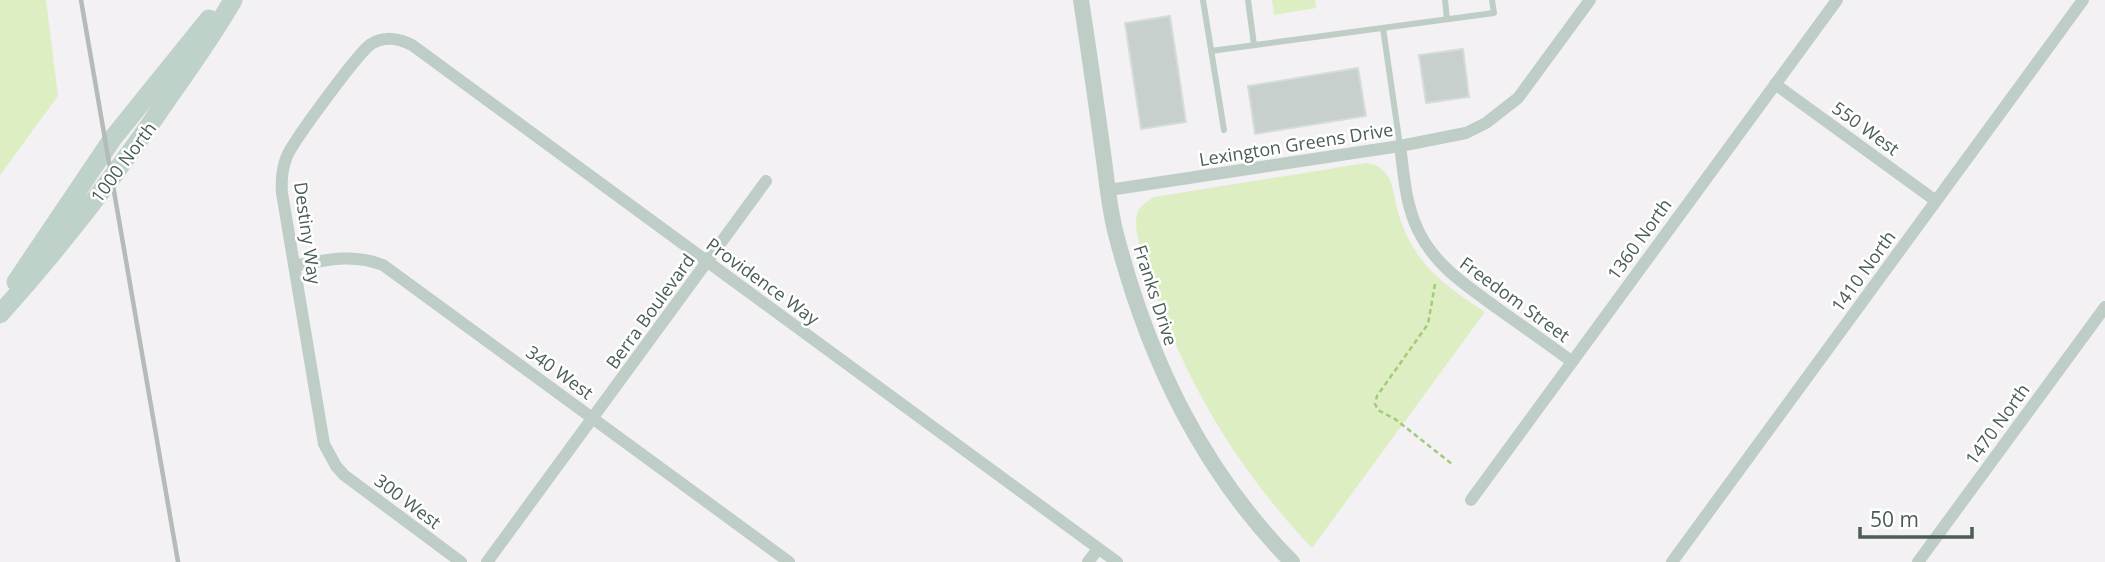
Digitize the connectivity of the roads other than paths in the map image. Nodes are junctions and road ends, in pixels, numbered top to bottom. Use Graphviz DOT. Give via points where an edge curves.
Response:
graph roads {
  1 [pos="226,0"];
  2 [pos="233,0"];
  3 [pos="1081,0"];
  4 [pos="1202,0"];
  5 [pos="1248,0"];
  6 [pos="1445,0"];
  7 [pos="1492,0"];
  8 [pos="1590,0"];
  9 [pos="1837,0"];
  10 [pos="2083,0"];
  11 [pos="1447,19"];
  12 [pos="1383,28"];
  13 [pos="385,39"];
  14 [pos="1254,45"];
  15 [pos="1211,51"];
  16 [pos="1775,84"];
  17 [pos="1224,130"];
  18 [pos="1401,146"];
  19 [pos="766,181"];
  20 [pos="1108,190"];
  21 [pos="1936,201"];
  22 [pos="707,262"];
  23 [pos="294,266"];
  24 [pos="2105,307"];
  25 [pos="0,313"];
  26 [pos="1571,361"];
  27 [pos="593,418"];
  28 [pos="336,466"];
  29 [pos="1471,500"];
  30 [pos="1098,549"];
  31 [pos="461,562"];
  32 [pos="487,562"];
  33 [pos="789,562"];
  34 [pos="1088,562"];
  35 [pos="1116,562"];
  36 [pos="1292,562"];
  37 [pos="1672,562"];
  38 [pos="1918,562"];
  1 -- 25 [label="main road, 1000 North" via="113,138 21,272"];
  2 -- 25 [label="main road, 1000 North" via="126,158"];
  3 -- 20 [label="street, Franks Drive"];
  4 -- 15 [label="lane"];
  5 -- 14 [label="lane"];
  6 -- 11 [label="lane"];
  7 -- 11 [label="lane" via="1494,13"];
  8 -- 18 [label="street, Lexington Greens Drive" via="1518,98 1486,123 1466,133"];
  9 -- 16 [label="street, 1360 North"];
  10 -- 21 [label="street, 1410 North"];
  11 -- 12 [label="lane"];
  12 -- 14 [label="lane"];
  12 -- 18 [label="lane"];
  13 -- 22 [label="street, Providence Way" via="412,45"];
  13 -- 23 [label="street, Destiny Way" via="365,49 286,159 281,184"];
  14 -- 15 [label="lane"];
  15 -- 17 [label="lane"];
  16 -- 21 [label="street, 550 West"];
  16 -- 26 [label="street, 1360 North"];
  18 -- 20 [label="street, Lexington Greens Drive"];
  18 -- 26 [label="street, Freedom Street" via="1411,212 1435,258 1458,280"];
  19 -- 22 [label="street, Berra Boulevard"];
  20 -- 36 [label="street, Franks Drive" via="1138,310 1171,390 1226,483"];
  21 -- 37 [label="street, 1410 North"];
  22 -- 27 [label="street, Berra Boulevard"];
  22 -- 30 [label="street, Providence Way"];
  23 -- 27 [label="street, 340 West" via="346,257 383,265"];
  23 -- 28 [label="street, Destiny Way" via="324,444"];
  24 -- 38 [label="street, 1470 North"];
  26 -- 29 [label="street, 1360 North"];
  27 -- 32 [label="street, Berra Boulevard"];
  27 -- 33 [label="street, 340 West"];
  28 -- 31 [label="street, 300 West"];
  30 -- 34 [label="street"];
  30 -- 35 [label="street, Providence Way"];
}
